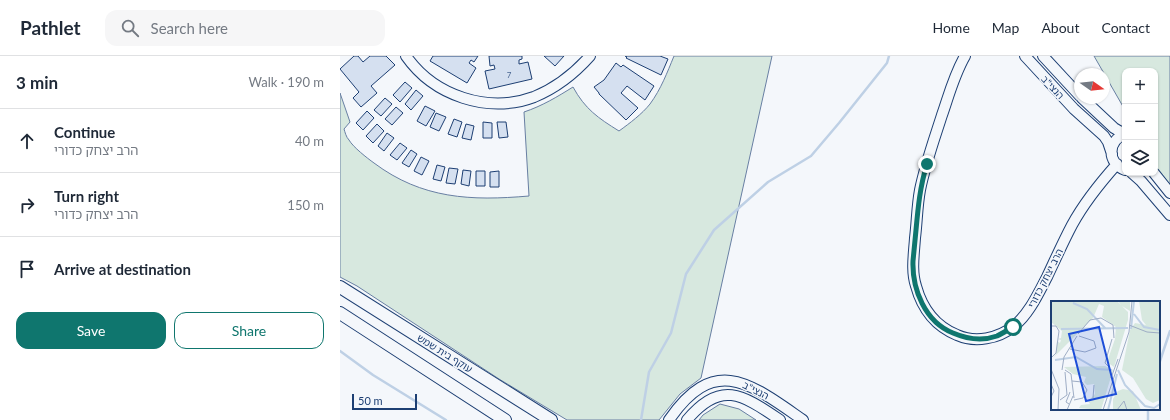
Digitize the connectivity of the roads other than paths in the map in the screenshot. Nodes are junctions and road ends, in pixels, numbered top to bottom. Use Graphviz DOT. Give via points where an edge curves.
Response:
graph roads {
  1 [pos="406,56"];
  2 [pos="590,56"];
  3 [pos="965,56"];
  4 [pos="1025,56"];
  5 [pos="1043,56"];
  6 [pos="1074,90"];
  7 [pos="1088,104"];
  8 [pos="1122,132"];
  9 [pos="1122,136"];
  10 [pos="1112,154"];
  11 [pos="1121,167"];
  12 [pos="1135,176"];
  13 [pos="1156,176"];
  14 [pos="1170,193"];
  15 [pos="1170,215"];
  16 [pos="340,287"];
  17 [pos="340,313"];
  18 [pos="505,420"];
  19 [pos="550,420"];
  20 [pos="669,420"];
  21 [pos="687,420"];
  22 [pos="780,420"];
  23 [pos="803,420"];
  1 -- 2 [label="street" via="435,85 470,100 498,104 533,97 552,88 567,79"];
  3 -- 11 [label="street, הרב יצחק כדורי" via="954,77 922,180 913,262 915,285 922,304 933,320 947,331 963,338 980,339 997,336 1013,327 1028,312 1082,209 1094,192"];
  4 -- 10 [label="street, הנצי\"ב" via="1074,109 1104,136"];
  5 -- 6 [label="street, הנצי\"ב"];
  7 -- 8 [label="street"];
  9 -- 10 [label="street" via="1114,142"];
  10 -- 11 [label="street, הנצי\"ב" via="1113,159"];
  12 -- 15 [label="street"];
  13 -- 14 [label="street"];
  16 -- 19 [label="main road, עוקף בית שמש"];
  17 -- 18 [label="main road"];
  20 -- 23 [label="street, הנצי\"ב" via="695,391 715,381 726,380 751,386"];
  21 -- 22 [label="street, הנצי\"ב" via="711,399 728,394 746,398"];
}
